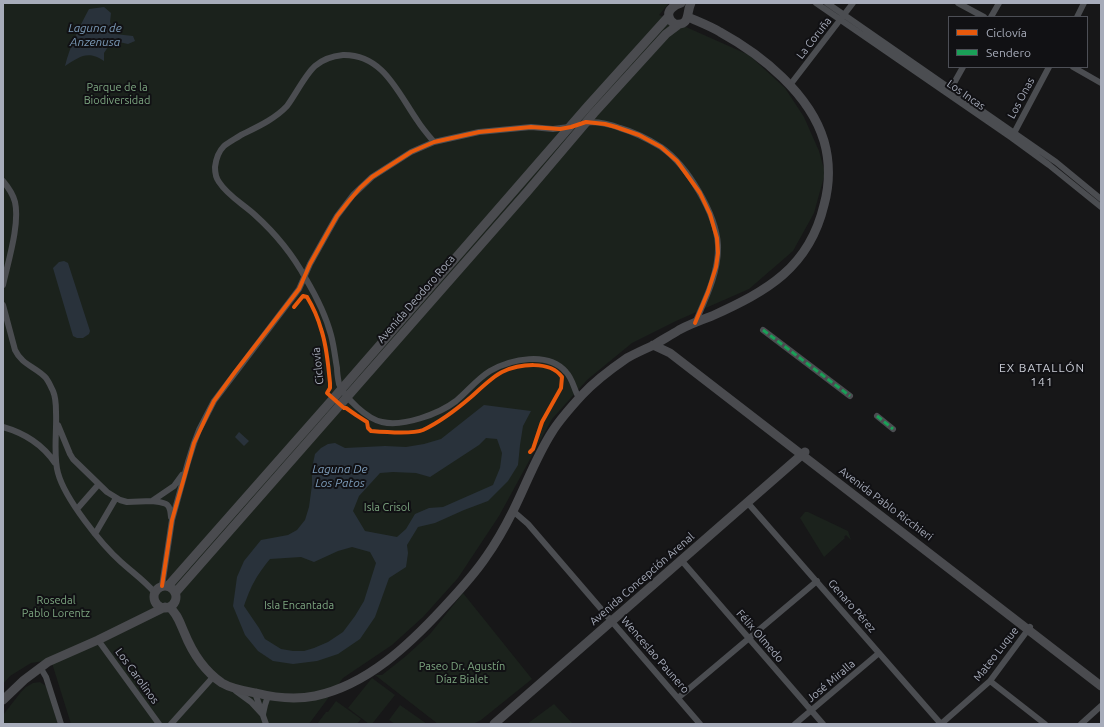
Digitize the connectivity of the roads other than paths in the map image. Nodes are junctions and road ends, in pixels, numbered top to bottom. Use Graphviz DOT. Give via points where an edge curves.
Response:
graph roads {
  1 [pos="691,3"];
  2 [pos="816,3"];
  3 [pos="827,3"];
  4 [pos="853,3"];
  5 [pos="958,3"];
  6 [pos="999,3"];
  7 [pos="1084,3"];
  8 [pos="679,4"];
  9 [pos="688,15"];
  10 [pos="669,16"];
  11 [pos="982,16"];
  12 [pos="992,16"];
  13 [pos="1077,16"];
  14 [pos="842,18"];
  15 [pos="678,25"];
  16 [pos="962,68"];
  17 [pos="1048,68"];
  18 [pos="1075,68"];
  19 [pos="1101,83"];
  20 [pos="790,86"];
  21 [pos="950,92"];
  22 [pos="586,122"];
  23 [pos="571,127"];
  24 [pos="1013,136"];
  25 [pos="434,142"];
  26 [pos="3,180"];
  27 [pos="1101,199"];
  28 [pos="1101,207"];
  29 [pos="305,277"];
  30 [pos="3,285"];
  31 [pos="3,305"];
  32 [pos="695,323"];
  33 [pos="763,330"];
  34 [pos="663,340"];
  35 [pos="653,345"];
  36 [pos="345,392"];
  37 [pos="850,396"];
  38 [pos="579,398"];
  39 [pos="877,416"];
  40 [pos="57,422"];
  41 [pos="3,427"];
  42 [pos="893,429"];
  43 [pos="805,455"];
  44 [pos="56,463"];
  45 [pos="186,468"];
  46 [pos="98,485"];
  47 [pos="116,498"];
  48 [pos="152,501"];
  49 [pos="749,503"];
  50 [pos="76,509"];
  51 [pos="513,511"];
  52 [pos="172,520"];
  53 [pos="95,534"];
  54 [pos="683,562"];
  55 [pos="817,581"];
  56 [pos="160,592"];
  57 [pos="175,593"];
  58 [pos="167,607"];
  59 [pos="144,618"];
  60 [pos="614,623"];
  61 [pos="1029,628"];
  62 [pos="749,638"];
  63 [pos="98,640"];
  64 [pos="879,653"];
  65 [pos="40,667"];
  66 [pos="214,676"];
  67 [pos="990,681"];
  68 [pos="1101,681"];
  69 [pos="228,686"];
  70 [pos="1101,686"];
  71 [pos="255,693"];
  72 [pos="268,696"];
  73 [pos="678,698"];
  74 [pos="3,700"];
  75 [pos="1101,706"];
  76 [pos="811,710"];
  77 [pos="263,715"];
  78 [pos="60,724"];
  79 [pos="159,724"];
  80 [pos="171,724"];
  81 [pos="266,724"];
  82 [pos="494,724"];
  83 [pos="500,724"];
  84 [pos="700,724"];
  85 [pos="795,724"];
  86 [pos="823,724"];
  87 [pos="941,724"];
  88 [pos="1046,724"];
  89 [pos="1081,724"];
  1 -- 9 [label="main road"];
  2 -- 14 [label="street, Los Incas"];
  3 -- 14 [label="street, Los Incas"];
  4 -- 14 [label="street, La Coruña"];
  5 -- 11 [label="street"];
  6 -- 12 [label="street"];
  7 -- 13 [label="street"];
  8 -- 9 [label="main road, Avenida Deodoro Roca"];
  8 -- 10 [label="main road, Avenida Deodoro Roca" via="671,8"];
  9 -- 15 [label="main road, Avenida Deodoro Roca" via="684,23"];
  9 -- 20 [label="main road" via="739,43"];
  10 -- 15 [label="main road" via="673,23"];
  10 -- 23 [label="main road, Avenida Deodoro Roca"];
  14 -- 20 [label="street, La Coruña"];
  14 -- 21 [label="street, Los Incas"];
  15 -- 22 [label="main road, Avenida Deodoro Roca" via="666,34"];
  16 -- 21 [label="street"];
  17 -- 24 [label="street, Los Onas"];
  18 -- 19 [label="street"];
  20 -- 32 [label="main road" via="813,115 826,148 828,188 819,225 808,246 781,277 738,303"];
  21 -- 24 [label="street, Los Incas"];
  22 -- 23 [label="street"];
  22 -- 32 [label="street" via="616,126 661,147 677,161 700,193 714,225 718,253 712,281"];
  22 -- 36 [label="main road, Avenida Deodoro Roca" via="522,198"];
  23 -- 25 [label="street" via="531,127 479,132"];
  23 -- 36 [label="main road, Avenida Deodoro Roca"];
  24 -- 27 [label="street, Los Incas" via="1056,162"];
  24 -- 28 [label="street, Los Incas"];
  25 -- 29 [label="street" via="411,152 372,177 360,188 337,216"];
  25 -- 29 [label="street" via="420,126 383,70 363,58 345,55 323,60 315,66 283,110 224,146 215,167 218,181 269,229 289,252"];
  26 -- 30 [label="street" via="13,195 16,219"];
  29 -- 36 [label="street" via="331,335 339,382"];
  29 -- 45 [label="street" via="299,289 214,401 194,443"];
  31 -- 40 [label="street" via="17,356 45,378 53,390"];
  32 -- 34 [label="main road"];
  33 -- 37 [label="street"];
  34 -- 35 [label="main road"];
  34 -- 43 [label="main road, Avenida Pablo Ricchieri" via="668,347"];
  35 -- 38 [label="main road" via="613,368"];
  35 -- 43 [label="main road, Avenida Pablo Ricchieri" via="670,353"];
  36 -- 38 [label="street" via="373,419 389,423 406,422 427,416 456,401 479,378 499,366 531,358 549,361 562,367"];
  36 -- 56 [label="main road, Avenida Deodoro Roca"];
  36 -- 57 [label="main road, Avenida Deodoro Roca"];
  38 -- 51 [label="main road" via="553,430 530,472"];
  39 -- 42 [label="street"];
  40 -- 44 [label="street"];
  40 -- 46 [label="street" via="73,459"];
  41 -- 44 [label="street" via="33,441"];
  43 -- 49 [label="main road, Avenida Concepción Arenal"];
  43 -- 61 [label="main road, Avenida Pablo Ricchieri"];
  44 -- 50 [label="street" via="63,488"];
  45 -- 48 [label="street" via="174,486"];
  45 -- 52 [label="street"];
  46 -- 47 [label="street"];
  46 -- 50 [label="street"];
  47 -- 48 [label="street" via="134,503"];
  47 -- 53 [label="street"];
  48 -- 52 [label="street" via="168,504"];
  49 -- 54 [label="main road, Avenida Concepción Arenal"];
  49 -- 55 [label="street, Genaro Pérez"];
  50 -- 53 [label="street"];
  51 -- 60 [label="street, Wenceslao Paunero" via="528,524"];
  51 -- 72 [label="main road" via="486,558 472,576 400,651 352,683 324,694 294,698"];
  52 -- 56 [label="street"];
  53 -- 56 [label="street" via="120,562"];
  54 -- 60 [label="main road, Avenida Concepción Arenal"];
  54 -- 62 [label="street, Félix Olmedo"];
  55 -- 62 [label="street"];
  55 -- 64 [label="street, Genaro Pérez"];
  56 -- 57 [label="main road" via="171,587"];
  56 -- 58 [label="main road" via="159,606"];
  56 -- 59 [label="main road, Avenida Deodoro Roca"];
  57 -- 58 [label="main road" via="174,602"];
  58 -- 59 [label="main road, Avenida Deodoro Roca"];
  58 -- 66 [label="main road" via="174,611 193,651"];
  59 -- 63 [label="main road, Avenida Deodoro Roca"];
  60 -- 73 [label="street, Wenceslao Paunero"];
  60 -- 82 [label="main road, Avenida Concepción Arenal"];
  60 -- 83 [label="main road, Avenida Concepción Arenal"];
  61 -- 67 [label="street, Mateo Luque"];
  61 -- 68 [label="main road, Avenida Pablo Ricchieri"];
  61 -- 70 [label="main road, Avenida Pablo Ricchieri"];
  62 -- 73 [label="street"];
  62 -- 76 [label="street, Félix Olmedo"];
  63 -- 65 [label="main road, Avenida Deodoro Roca"];
  63 -- 79 [label="street, Los Carolinos"];
  64 -- 76 [label="street, José Miralla"];
  64 -- 87 [label="street, Genaro Pérez"];
  65 -- 74 [label="main road, Avenida Deodoro Roca"];
  65 -- 78 [label="street" via="46,677"];
  66 -- 69 [label="main road"];
  66 -- 80 [label="street"];
  67 -- 87 [label="street, Mateo Luque"];
  67 -- 88 [label="street"];
  69 -- 71 [label="main road"];
  69 -- 77 [label="street" via="251,702"];
  71 -- 72 [label="main road"];
  71 -- 77 [label="street"];
  72 -- 77 [label="street"];
  73 -- 84 [label="street, Wenceslao Paunero"];
  75 -- 89 [label="street"];
  76 -- 85 [label="street, José Miralla"];
  76 -- 86 [label="street, Félix Olmedo"];
  77 -- 81 [label="street"];
}
